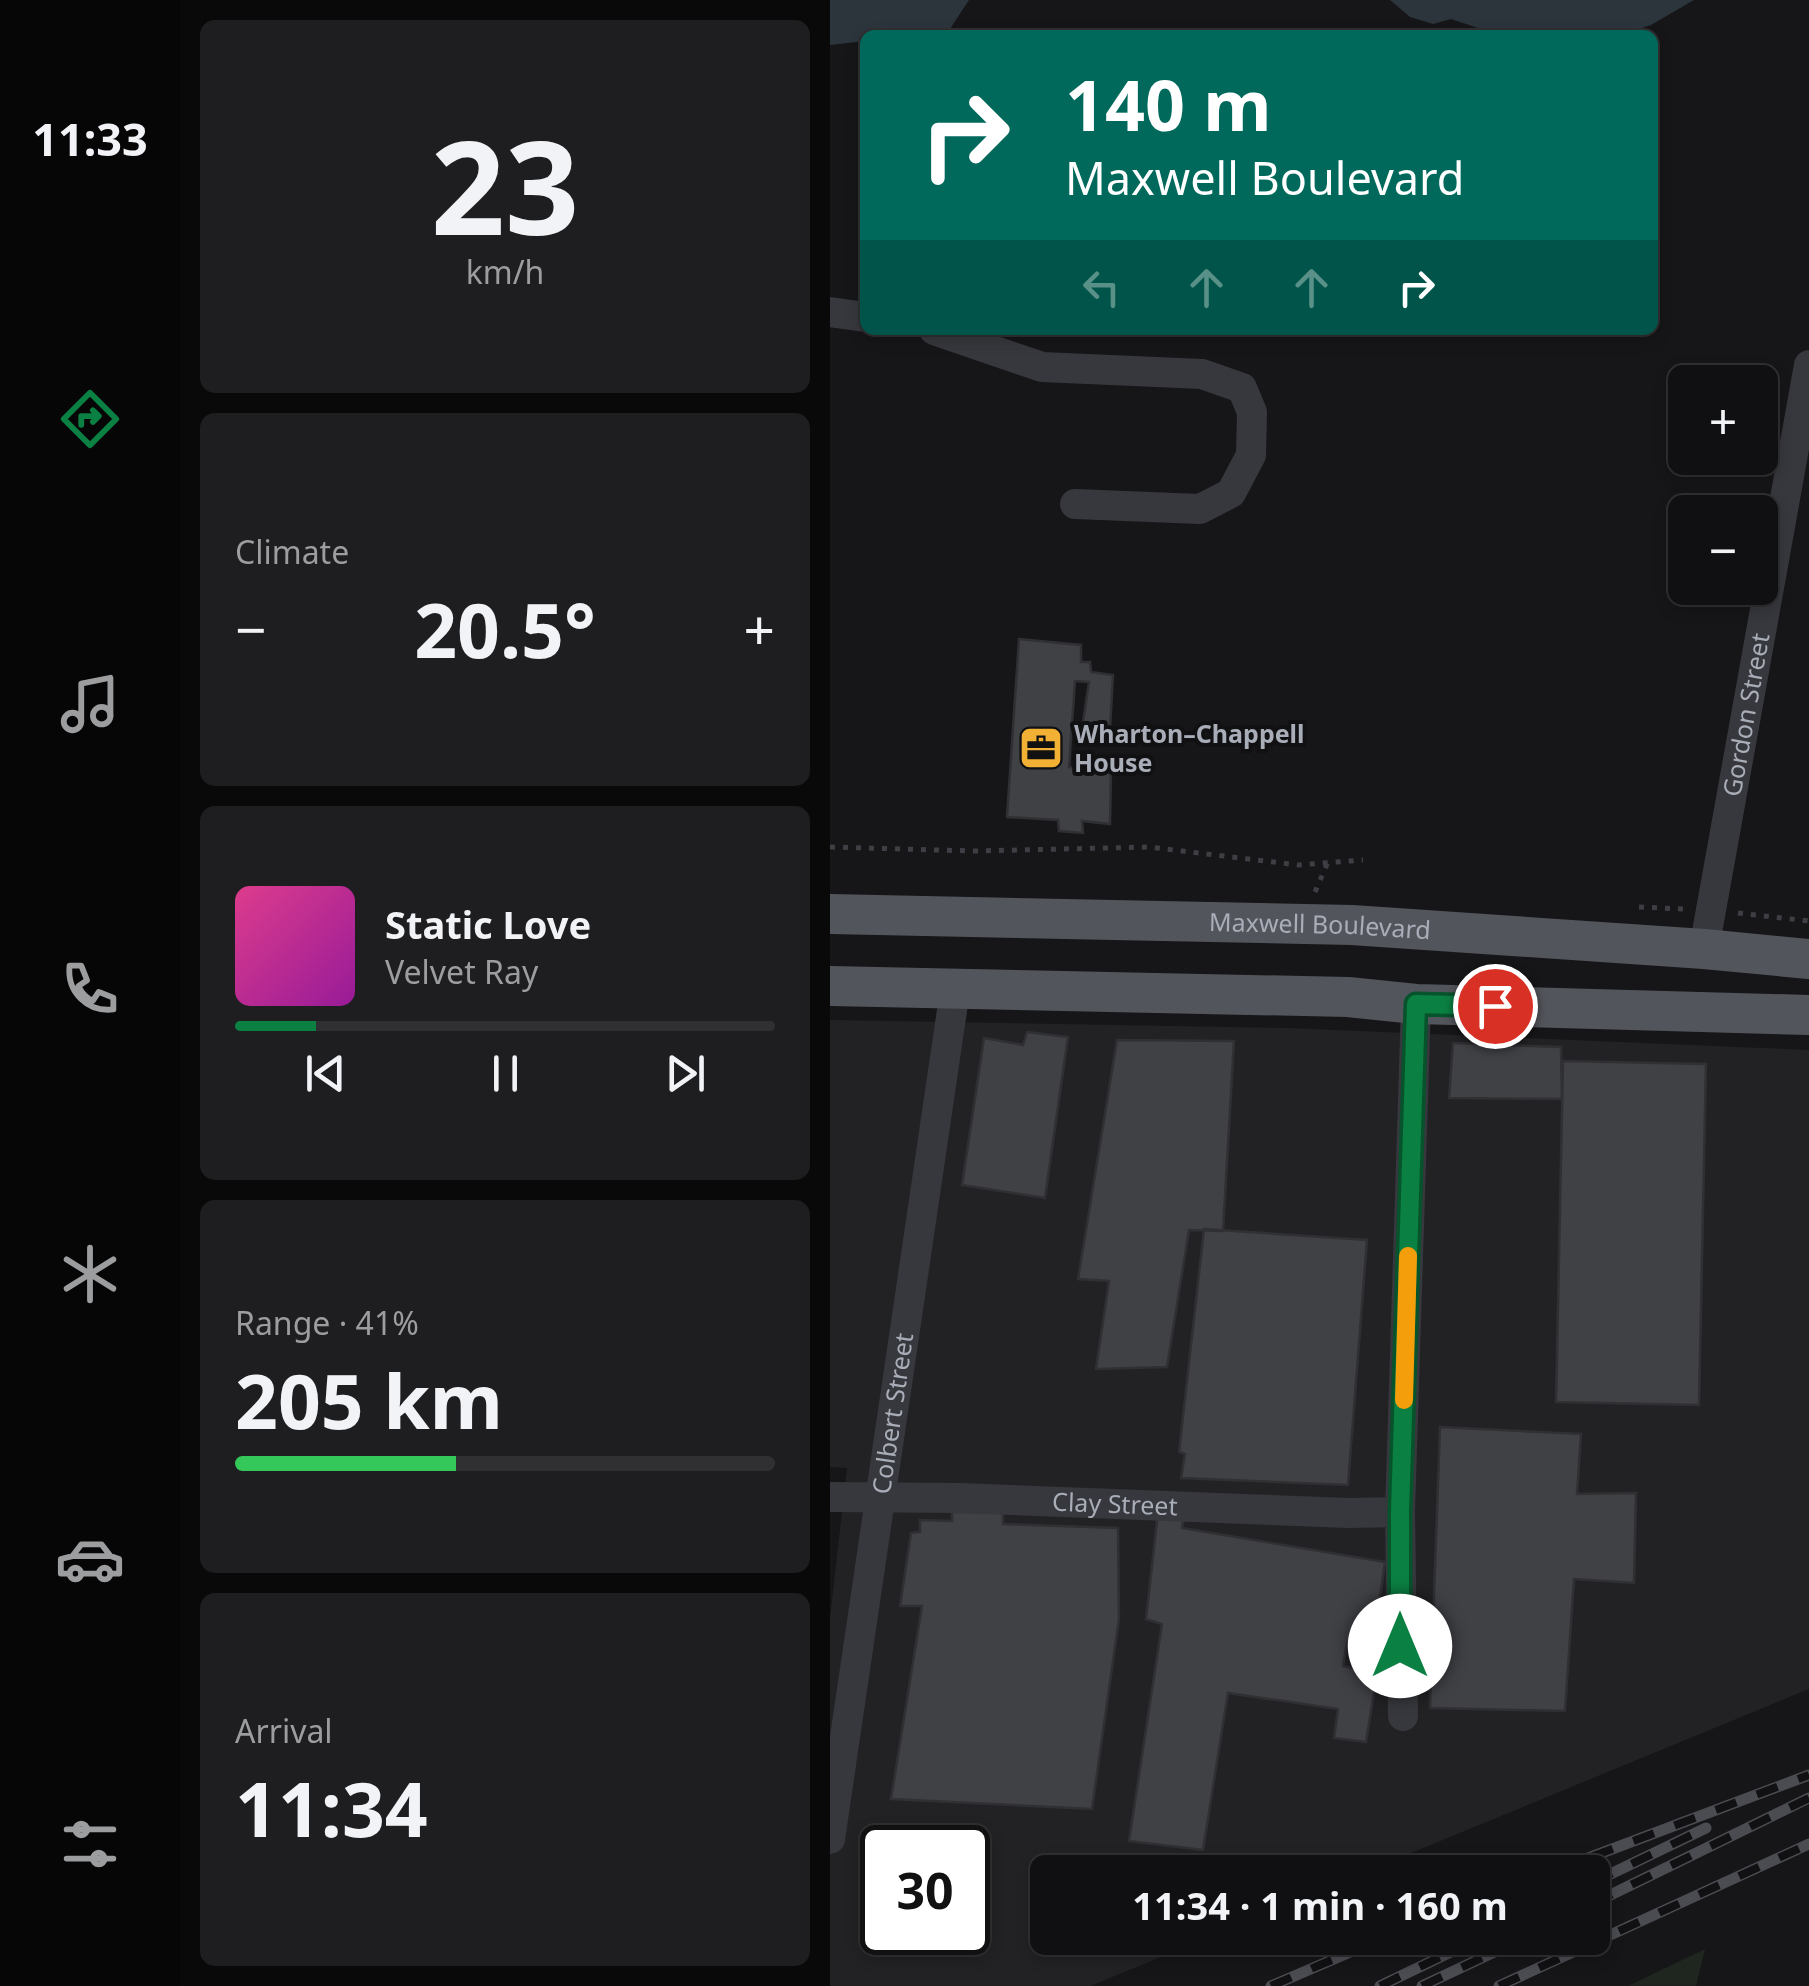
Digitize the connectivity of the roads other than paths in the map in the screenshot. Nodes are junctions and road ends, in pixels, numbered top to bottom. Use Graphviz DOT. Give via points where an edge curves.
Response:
graph roads {
  1 [pos="830,312"];
  2 [pos="860,315"];
  3 [pos="949,335"];
  4 [pos="1809,365"];
  5 [pos="1075,504"];
  6 [pos="830,914"];
  7 [pos="1704,949"];
  8 [pos="1809,959"];
  9 [pos="830,986"];
  10 [pos="956,990"];
  11 [pos="1416,1004"];
  12 [pos="1809,1015"];
  13 [pos="830,1497"];
  14 [pos="881,1500"];
  15 [pos="1400,1512"];
  16 [pos="1403,1716"];
  17 [pos="830,1839"];
  1 -- 2 [label="street"];
  3 -- 5 [label="street" via="1042,367 1202,374 1242,388 1252,412 1252,455 1232,493 1200,509"];
  4 -- 7 [label="street, Gordon Street"];
  6 -- 7 [label="main road, Maxwell Boulevard" via="1352,925"];
  7 -- 8 [label="main road, Maxwell Boulevard"];
  9 -- 10 [label="main road"];
  10 -- 11 [label="main road"];
  10 -- 14 [label="street, Colbert Street"];
  11 -- 12 [label="main road"];
  11 -- 15 [label="street"];
  13 -- 14 [label="street, Clay Street"];
  14 -- 15 [label="street, Clay Street"];
  14 -- 17 [label="street, Colbert Street"];
  15 -- 16 [label="street"];
}
